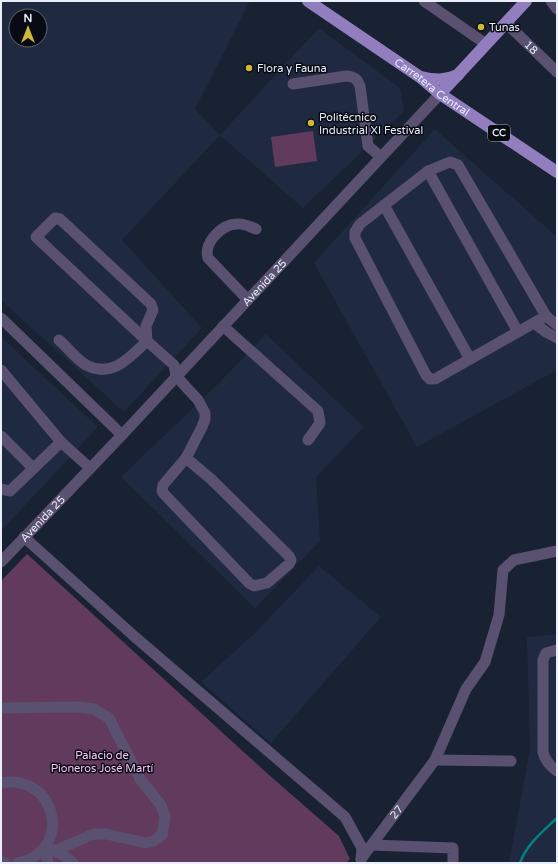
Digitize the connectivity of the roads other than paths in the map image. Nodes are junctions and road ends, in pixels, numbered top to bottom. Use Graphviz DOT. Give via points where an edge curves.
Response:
graph roads {
  1 [pos="308,1"];
  2 [pos="424,1"];
  3 [pos="526,1"];
  4 [pos="551,1"];
  5 [pos="557,9"];
  6 [pos="506,23"];
  7 [pos="486,44"];
  8 [pos="557,72"];
  9 [pos="458,75"];
  10 [pos="420,77"];
  11 [pos="293,84"];
  12 [pos="440,94"];
  13 [pos="381,157"];
  14 [pos="428,171"];
  15 [pos="557,172"];
  16 [pos="384,205"];
  17 [pos="256,229"];
  18 [pos="248,300"];
  19 [pos="546,316"];
  20 [pos="1,318"];
  21 [pos="534,323"];
  22 [pos="557,325"];
  23 [pos="223,326"];
  24 [pos="518,332"];
  25 [pos="557,338"];
  26 [pos="59,340"];
  27 [pos="147,341"];
  28 [pos="470,359"];
  29 [pos="1,370"];
  30 [pos="176,376"];
  31 [pos="122,435"];
  32 [pos="1,436"];
  33 [pos="308,440"];
  34 [pos="61,442"];
  35 [pos="186,458"];
  36 [pos="33,468"];
  37 [pos="90,468"];
  38 [pos="1,489"];
  39 [pos="24,537"];
  40 [pos="557,551"];
  41 [pos="1,562"];
  42 [pos="557,650"];
  43 [pos="1,708"];
  44 [pos="435,760"];
  45 [pos="511,761"];
  46 [pos="557,770"];
  47 [pos="1,783"];
  48 [pos="372,845"];
  49 [pos="50,849"];
  50 [pos="1,862"];
  51 [pos="24,862"];
  52 [pos="362,862"];
  53 [pos="6,863"];
  54 [pos="48,863"];
  55 [pos="73,863"];
  56 [pos="453,863"];
  1 -- 10 [label="main road, Carretera Central / CC"];
  2 -- 7 [label="street"];
  3 -- 6 [label="main road, Avenida 25"];
  4 -- 5 [label="street"];
  6 -- 7 [label="main road, Avenida 25"];
  6 -- 8 [label="street, 18"];
  7 -- 9 [label="main road, Avenida 25"];
  9 -- 10 [label="main road" via="442,80"];
  9 -- 12 [label="main road, Avenida 25"];
  10 -- 12 [label="main road, Carretera Central / CC"];
  11 -- 13 [label="street" via="346,76 358,80 368,146"];
  12 -- 13 [label="street, Avenida 25"];
  12 -- 15 [label="main road, Carretera Central / CC"];
  13 -- 18 [label="street, Avenida 25"];
  14 -- 16 [label="street"];
  14 -- 19 [label="street" via="450,162 458,166"];
  14 -- 24 [label="street"];
  16 -- 28 [label="street"];
  16 -- 28 [label="street" via="360,224 355,232 355,238 426,375 430,379 435,379"];
  17 -- 18 [label="street" via="238,224 229,226 220,231 209,244 206,253"];
  18 -- 23 [label="street, Avenida 25"];
  19 -- 21 [label="street"];
  19 -- 22 [label="street"];
  20 -- 31 [label="street"];
  21 -- 24 [label="street"];
  21 -- 25 [label="street"];
  23 -- 30 [label="street, Avenida 25"];
  23 -- 33 [label="street" via="318,411 320,423"];
  24 -- 28 [label="street"];
  26 -- 27 [label="street" via="86,365 97,369 110,369 122,364"];
  27 -- 27 [label="street" via="36,237 55,218 60,219 151,304 153,310 146,326"];
  27 -- 30 [label="street" via="174,364"];
  29 -- 34 [label="street"];
  30 -- 31 [label="street, Avenida 25"];
  30 -- 35 [label="street" via="198,400 205,419"];
  31 -- 37 [label="street, Avenida 25"];
  32 -- 36 [label="street"];
  34 -- 36 [label="street"];
  34 -- 37 [label="street"];
  35 -- 35 [label="street" via="211,478 290,556 289,564 267,583 254,586 249,583 162,491 163,485"];
  36 -- 38 [label="street" via="10,491"];
  37 -- 39 [label="street, Avenida 25"];
  39 -- 41 [label="street, Avenida 25"];
  39 -- 52 [label="street" via="135,637 345,817 362,848"];
  40 -- 44 [label="street, 27" via="514,560 503,570 499,615 485,662 466,689"];
  42 -- 46 [label="street" via="546,653 543,660 543,752 551,767"];
  43 -- 49 [label="street" via="77,707 101,712 109,718 140,779 161,805 165,817 162,835 154,841 146,843 106,834 94,834"];
  44 -- 45 [label="street"];
  44 -- 48 [label="street, 27"];
  47 -- 49 [label="street" via="27,784 46,800 52,811"];
  48 -- 52 [label="street, 27"];
  48 -- 56 [label="street" via="453,848"];
  49 -- 51 [label="street"];
  49 -- 54 [label="street"];
  49 -- 55 [label="street"];
  50 -- 53 [label="street"];
}
